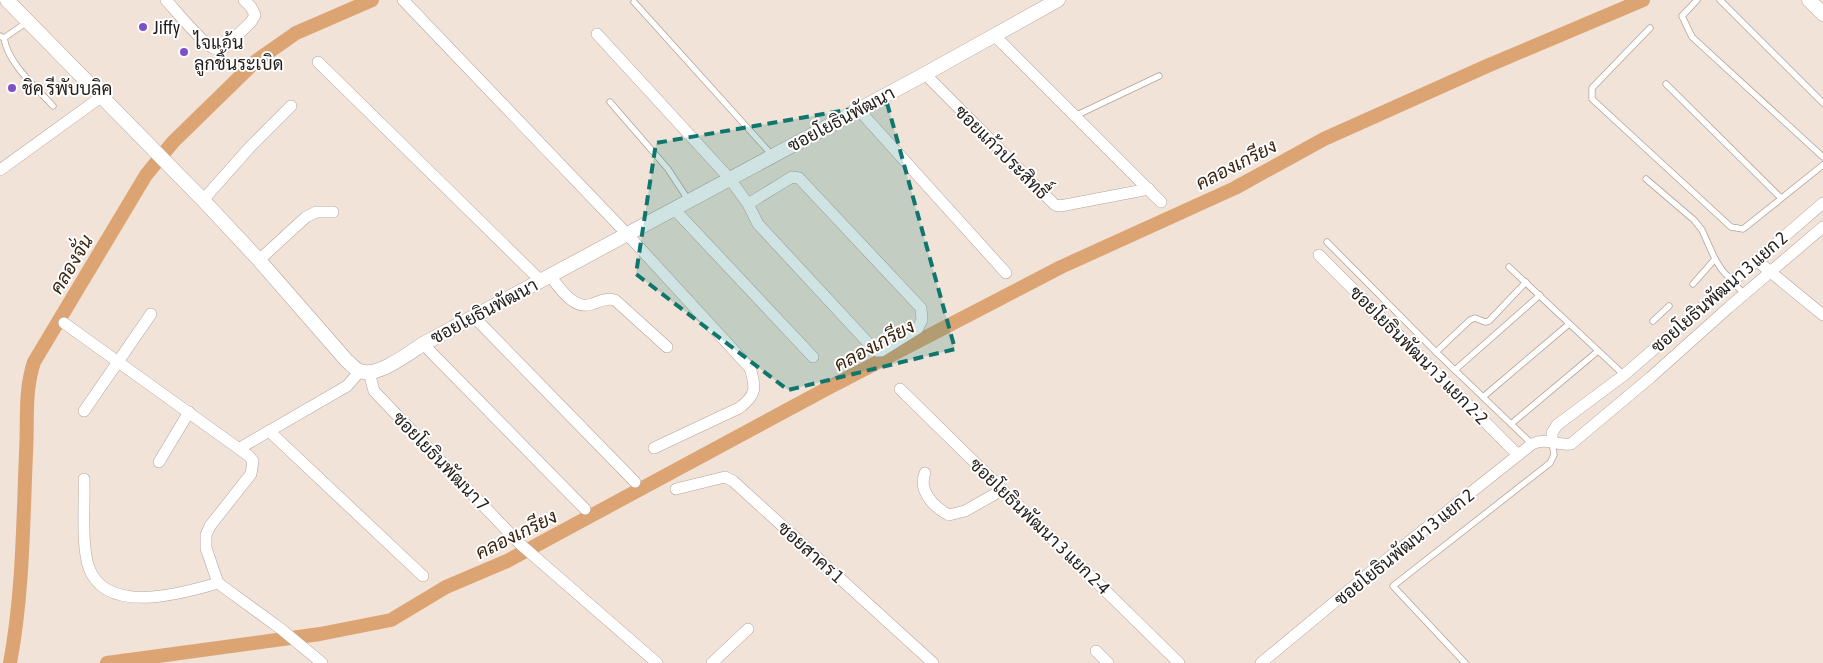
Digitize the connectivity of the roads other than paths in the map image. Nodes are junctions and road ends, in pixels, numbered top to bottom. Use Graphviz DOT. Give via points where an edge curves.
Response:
graph roads {
  1 [pos="7,0"];
  2 [pos="166,0"];
  3 [pos="244,0"];
  4 [pos="403,0"];
  5 [pos="1058,0"];
  6 [pos="1696,0"];
  7 [pos="1720,0"];
  8 [pos="1809,0"];
  9 [pos="634,2"];
  10 [pos="1823,14"];
  11 [pos="28,22"];
  12 [pos="1650,28"];
  13 [pos="597,34"];
  14 [pos="994,35"];
  15 [pos="2,37"];
  16 [pos="318,62"];
  17 [pos="925,74"];
  18 [pos="1159,76"];
  19 [pos="1666,84"];
  20 [pos="101,97"];
  21 [pos="610,102"];
  22 [pos="1823,102"];
  23 [pos="53,106"];
  24 [pos="291,106"];
  25 [pos="858,109"];
  26 [pos="1075,116"];
  27 [pos="772,156"];
  28 [pos="1823,157"];
  29 [pos="1823,165"];
  30 [pos="0,170"];
  31 [pos="730,179"];
  32 [pos="1646,179"];
  33 [pos="1149,190"];
  34 [pos="1781,198"];
  35 [pos="203,200"];
  36 [pos="689,201"];
  37 [pos="1162,202"];
  38 [pos="1823,203"];
  39 [pos="748,204"];
  40 [pos="674,209"];
  41 [pos="333,212"];
  42 [pos="1823,227"];
  43 [pos="627,234"];
  44 [pos="1327,242"];
  45 [pos="1320,255"];
  46 [pos="1715,259"];
  47 [pos="259,260"];
  48 [pos="1756,260"];
  49 [pos="1509,267"];
  50 [pos="1770,272"];
  51 [pos="1006,273"];
  52 [pos="545,278"];
  53 [pos="1732,280"];
  54 [pos="1526,282"];
  55 [pos="1692,284"];
  56 [pos="1744,294"];
  57 [pos="1540,295"];
  58 [pos="1669,306"];
  59 [pos="151,314"];
  60 [pos="1823,315"];
  61 [pos="474,317"];
  62 [pos="1654,322"];
  63 [pos="64,323"];
  64 [pos="1569,324"];
  65 [pos="423,344"];
  66 [pos="667,347"];
  67 [pos="1598,350"];
  68 [pos="1436,352"];
  69 [pos="813,357"];
  70 [pos="118,362"];
  71 [pos="1455,370"];
  72 [pos="365,372"];
  73 [pos="1624,375"];
  74 [pos="900,389"];
  75 [pos="1483,397"];
  76 [pos="84,411"];
  77 [pos="189,412"];
  78 [pos="1511,424"];
  79 [pos="269,431"];
  80 [pos="1552,442"];
  81 [pos="1532,444"];
  82 [pos="240,448"];
  83 [pos="654,448"];
  84 [pos="1518,455"];
  85 [pos="159,462"];
  86 [pos="925,472"];
  87 [pos="84,479"];
  88 [pos="635,482"];
  89 [pos="676,489"];
  90 [pos="1002,490"];
  91 [pos="584,509"];
  92 [pos="423,576"];
  93 [pos="218,583"];
  94 [pos="748,629"];
  95 [pos="1096,651"];
  96 [pos="322,663"];
  97 [pos="657,663"];
  98 [pos="712,663"];
  99 [pos="933,663"];
  100 [pos="1108,663"];
  101 [pos="1179,663"];
  102 [pos="1260,663"];
  103 [pos="1465,663"];
  1 -- 11 [label="street"];
  2 -- 3 [label="street" via="197,34 218,50 251,22 254,15"];
  4 -- 43 [label="street"];
  5 -- 14 [label="street, ซอยโยธินพัฒนา"];
  6 -- 28 [label="lane" via="1682,16 1692,37"];
  7 -- 22 [label="lane"];
  8 -- 10 [label="street"];
  9 -- 27 [label="lane"];
  11 -- 15 [label="lane"];
  11 -- 20 [label="street"];
  12 -- 34 [label="lane" via="1592,88 1592,99 1731,227 1742,229"];
  13 -- 31 [label="street"];
  14 -- 17 [label="street, ซอยโยธินพัฒนา"];
  14 -- 26 [label="street"];
  15 -- 23 [label="lane" via="15,64"];
  16 -- 52 [label="street"];
  17 -- 25 [label="street, ซอยโยธินพัฒนา"];
  17 -- 33 [label="street, ซอยแก้วประสิทธื์" via="1055,205"];
  18 -- 26 [label="lane"];
  19 -- 34 [label="lane"];
  20 -- 30 [label="street"];
  20 -- 35 [label="street"];
  21 -- 36 [label="lane" via="668,169"];
  24 -- 35 [label="street"];
  25 -- 27 [label="street, ซอยโยธินพัฒนา"];
  25 -- 51 [label="street"];
  26 -- 33 [label="street"];
  27 -- 31 [label="street, ซอยโยธินพัฒนา"];
  29 -- 34 [label="lane"];
  31 -- 36 [label="street, ซอยโยธินพัฒนา"];
  31 -- 39 [label="street"];
  32 -- 46 [label="lane" via="1694,220 1710,244"];
  33 -- 37 [label="street"];
  35 -- 47 [label="street"];
  36 -- 40 [label="street, ซอยโยธินพัฒนา"];
  38 -- 48 [label="street, ซอยโยธินพัฒนา 3 แยก 2"];
  39 -- 39 [label="street" via="758,224 877,351 918,328 922,320 921,308 799,178 792,177"];
  40 -- 43 [label="street, ซอยโยธินพัฒนา"];
  40 -- 69 [label="street"];
  41 -- 47 [label="street" via="316,212 306,217"];
  42 -- 50 [label="street, ซอยโยธินพัฒนา 3 แยก 2"];
  43 -- 52 [label="street, ซอยโยธินพัฒนา"];
  43 -- 83 [label="street" via="750,368 755,384 750,400 740,408"];
  44 -- 68 [label="lane"];
  45 -- 84 [label="street, ซอยโยธินพัฒนา 3 แยก 2-2"];
  46 -- 53 [label="lane"];
  46 -- 55 [label="lane"];
  47 -- 72 [label="street" via="347,361"];
  48 -- 50 [label="street"];
  48 -- 53 [label="street, ซอยโยธินพัฒนา 3 แยก 2"];
  49 -- 54 [label="lane"];
  50 -- 56 [label="street, ซอยโยธินพัฒนา 3 แยก 2"];
  50 -- 60 [label="street"];
  52 -- 61 [label="street, ซอยโยธินพัฒนา"];
  52 -- 66 [label="street" via="579,305 586,306 607,298 615,300"];
  53 -- 56 [label="lane"];
  53 -- 73 [label="street, ซอยโยธินพัฒนา 3 แยก 2"];
  54 -- 57 [label="lane"];
  54 -- 68 [label="lane" via="1490,321 1470,320"];
  56 -- 80 [label="street, ซอยโยธินพัฒนา 3 แยก 2" via="1571,444"];
  57 -- 64 [label="lane"];
  57 -- 71 [label="lane"];
  58 -- 62 [label="lane"];
  59 -- 70 [label="street"];
  61 -- 65 [label="street, ซอยโยธินพัฒนา"];
  61 -- 88 [label="street"];
  63 -- 70 [label="street"];
  64 -- 67 [label="lane"];
  64 -- 75 [label="lane"];
  65 -- 72 [label="street, ซอยโยธินพัฒนา" via="387,367"];
  65 -- 91 [label="street"];
  67 -- 73 [label="lane"];
  67 -- 78 [label="lane"];
  68 -- 71 [label="lane"];
  70 -- 76 [label="street"];
  70 -- 77 [label="street"];
  71 -- 75 [label="lane"];
  72 -- 79 [label="street" via="347,386"];
  72 -- 97 [label="street, ซอยโยธินพัฒนา 7" via="374,391 519,543"];
  73 -- 80 [label="street, ซอยโยธินพัฒนา 3 แยก 2" via="1557,425 1552,433"];
  74 -- 90 [label="street, ซอยโยธินพัฒนา 3 แยก 2-4"];
  75 -- 78 [label="lane"];
  77 -- 82 [label="street"];
  77 -- 85 [label="street"];
  78 -- 81 [label="lane"];
  79 -- 82 [label="street"];
  79 -- 92 [label="street"];
  80 -- 81 [label="street, ซอยโยธินพัฒนา 3 แยก 2" via="1542,440"];
  80 -- 103 [label="lane, ซอยโยธินพัฒนา 3 แยก 2" via="1554,455 1550,463 1393,586"];
  81 -- 84 [label="street, ซอยโยธินพัฒนา 3 แยก 2"];
  82 -- 93 [label="street" via="253,461 250,474 206,535 206,548"];
  84 -- 102 [label="street, ซอยโยธินพัฒนา 3 แยก 2"];
  86 -- 90 [label="street" via="924,490 931,501 949,515 965,511"];
  87 -- 93 [label="street" via="85,551 89,569 108,591 122,596 154,596 180,594"];
  89 -- 99 [label="street, ซอยสาคร 1" via="725,477 733,481"];
  90 -- 101 [label="street, ซอยโยธินพัฒนา 3 แยก 2-4"];
  93 -- 96 [label="street" via="281,628"];
  94 -- 98 [label="street"];
  95 -- 100 [label="street"];
}
